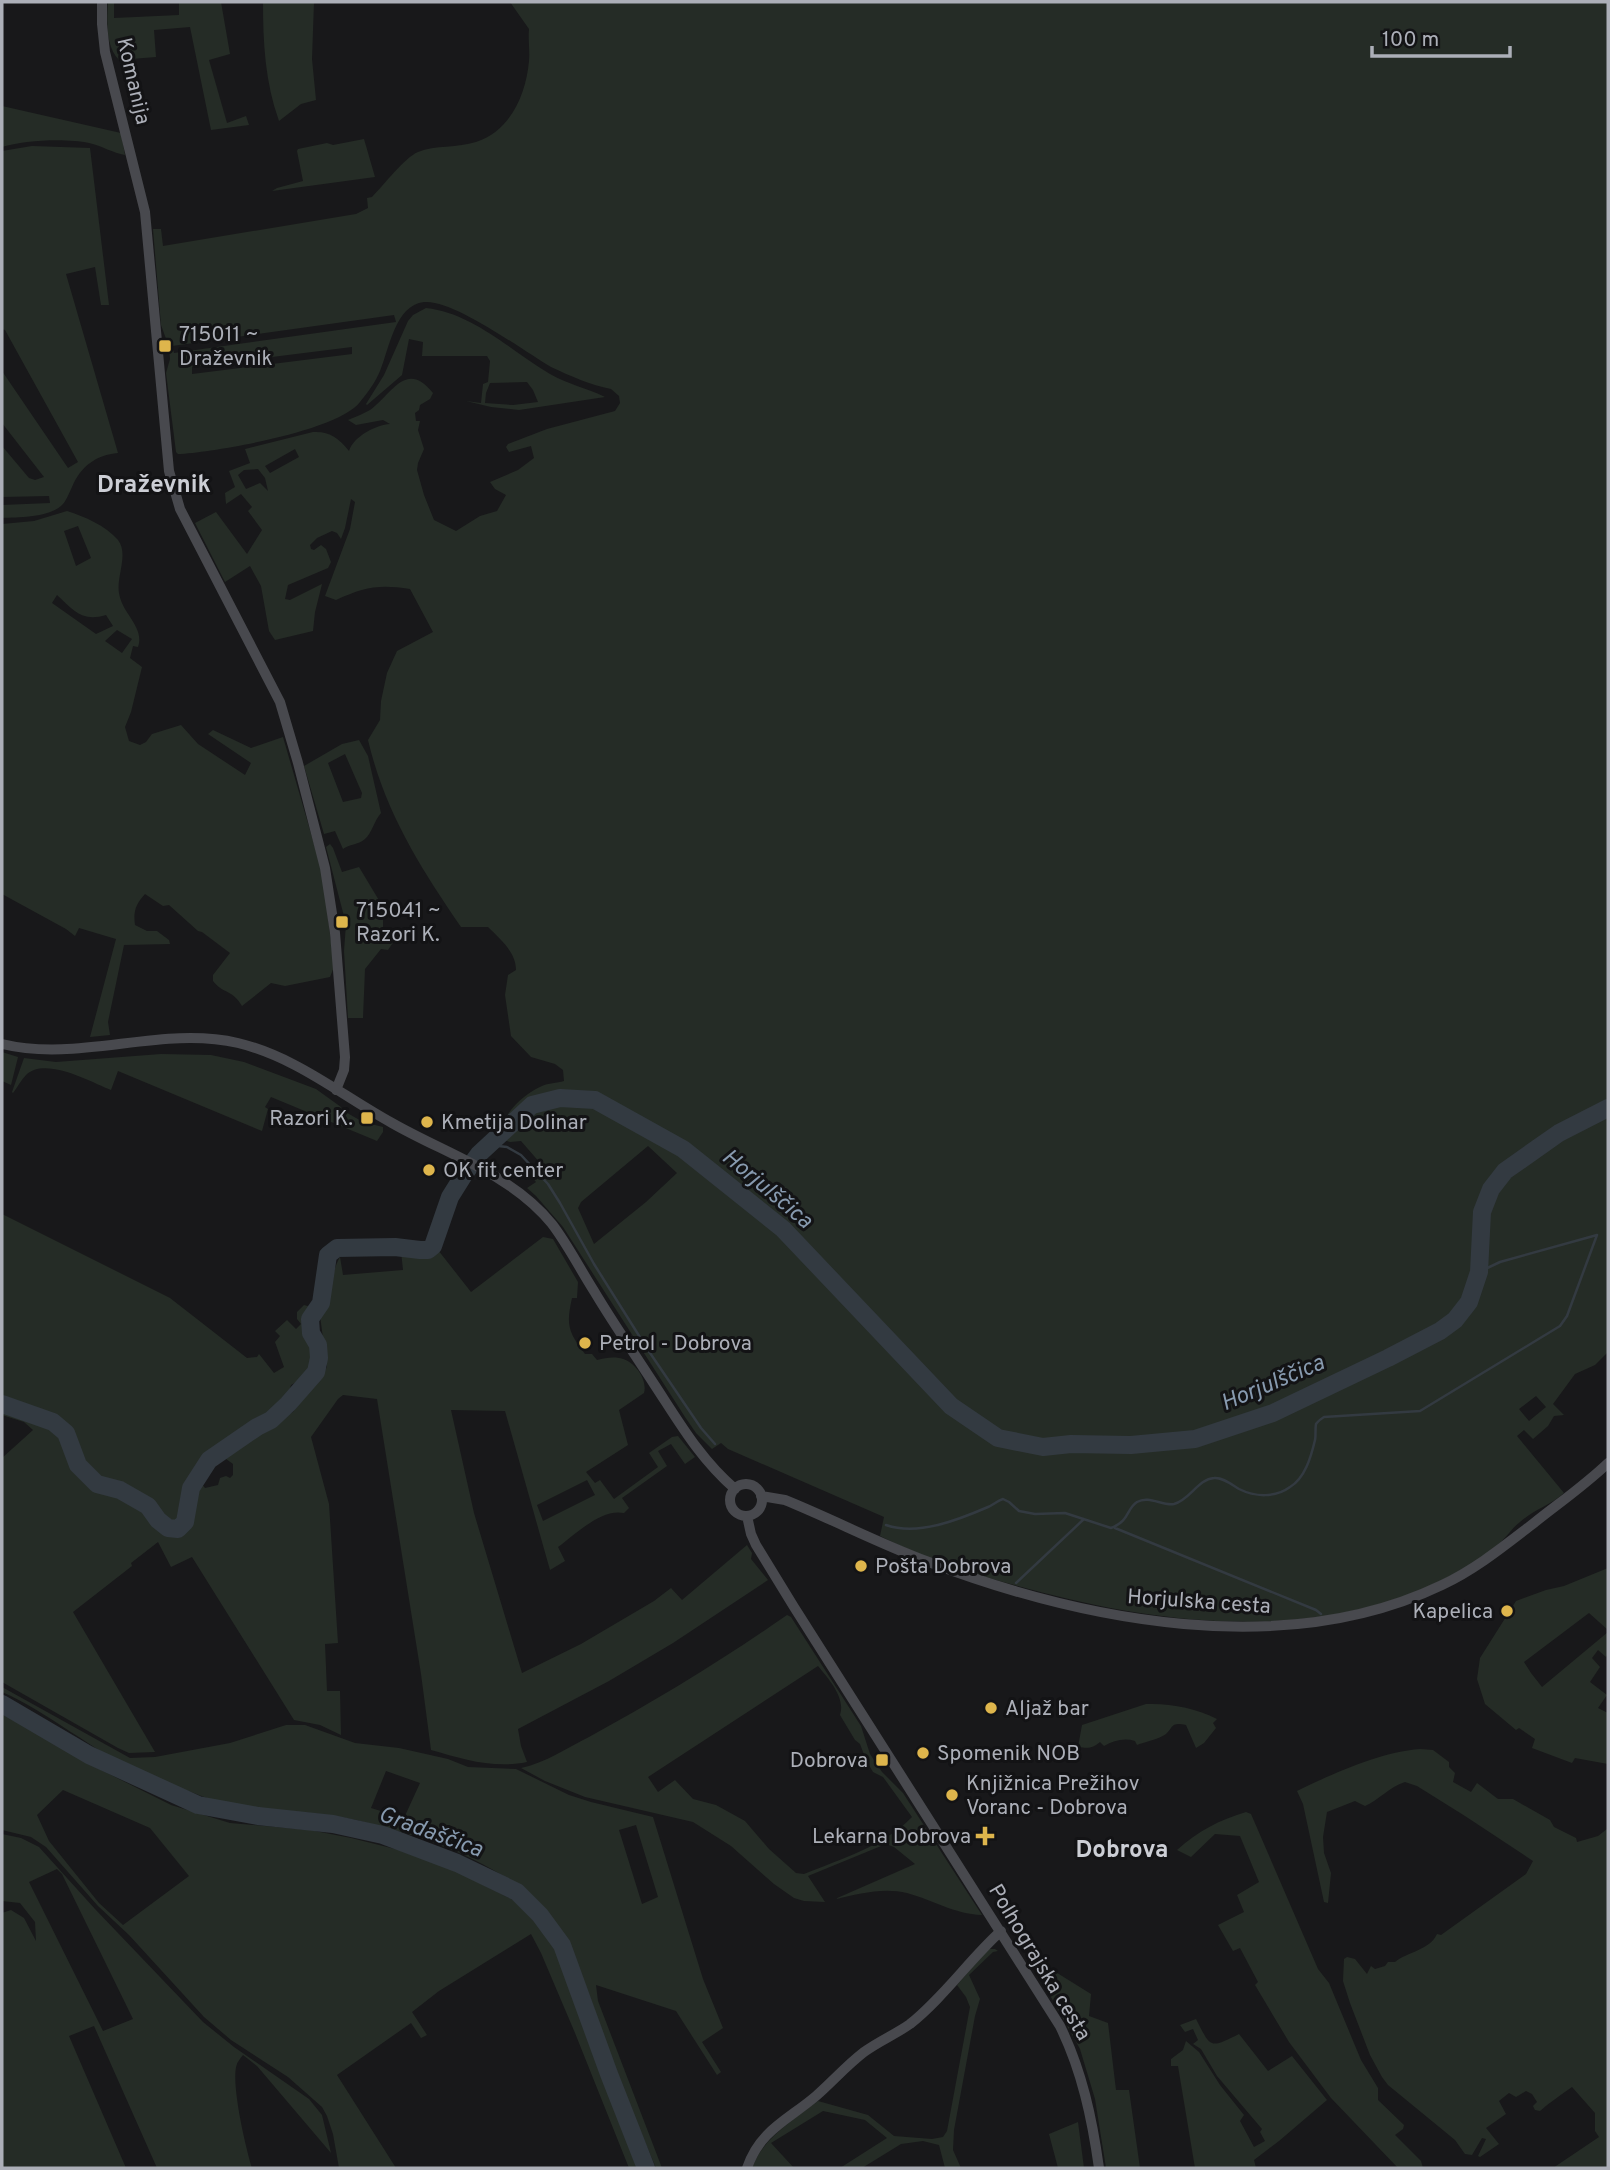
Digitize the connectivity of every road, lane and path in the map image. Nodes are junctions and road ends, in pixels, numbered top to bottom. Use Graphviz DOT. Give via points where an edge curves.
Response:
graph roads {
  1 [pos="103,2"];
  2 [pos="2,1044"];
  3 [pos="336,1090"];
  4 [pos="1608,1463"];
  5 [pos="735,1489"];
  6 [pos="761,1496"];
  7 [pos="747,1516"];
  8 [pos="1001,1931"];
  9 [pos="747,2168"];
  10 [pos="1099,2168"];
  1 -- 3 [label="street, Komanija" via="105,52 145,212 173,492 279,702 325,868 344,1035 344,1067"];
  2 -- 3 [label="street" via="66,1050 177,1039 219,1040 278,1056"];
  3 -- 5 [label="street" via="483,1170 533,1204 551,1224 701,1455"];
  4 -- 6 [label="street, Horjulska cesta" via="1490,1558 1441,1585 1362,1613 1269,1626 1107,1614 965,1575 785,1500"];
  5 -- 6 [label="street" via="750,1485"];
  5 -- 7 [label="street" via="730,1504"];
  6 -- 7 [label="street" via="757,1511"];
  7 -- 8 [label="street, Polhograjska cesta" via="756,1545"];
  8 -- 9 [label="street" via="910,2024 866,2050 768,2132"];
  8 -- 10 [label="street, Polhograjska cesta" via="1071,2049 1091,2114"];
}
